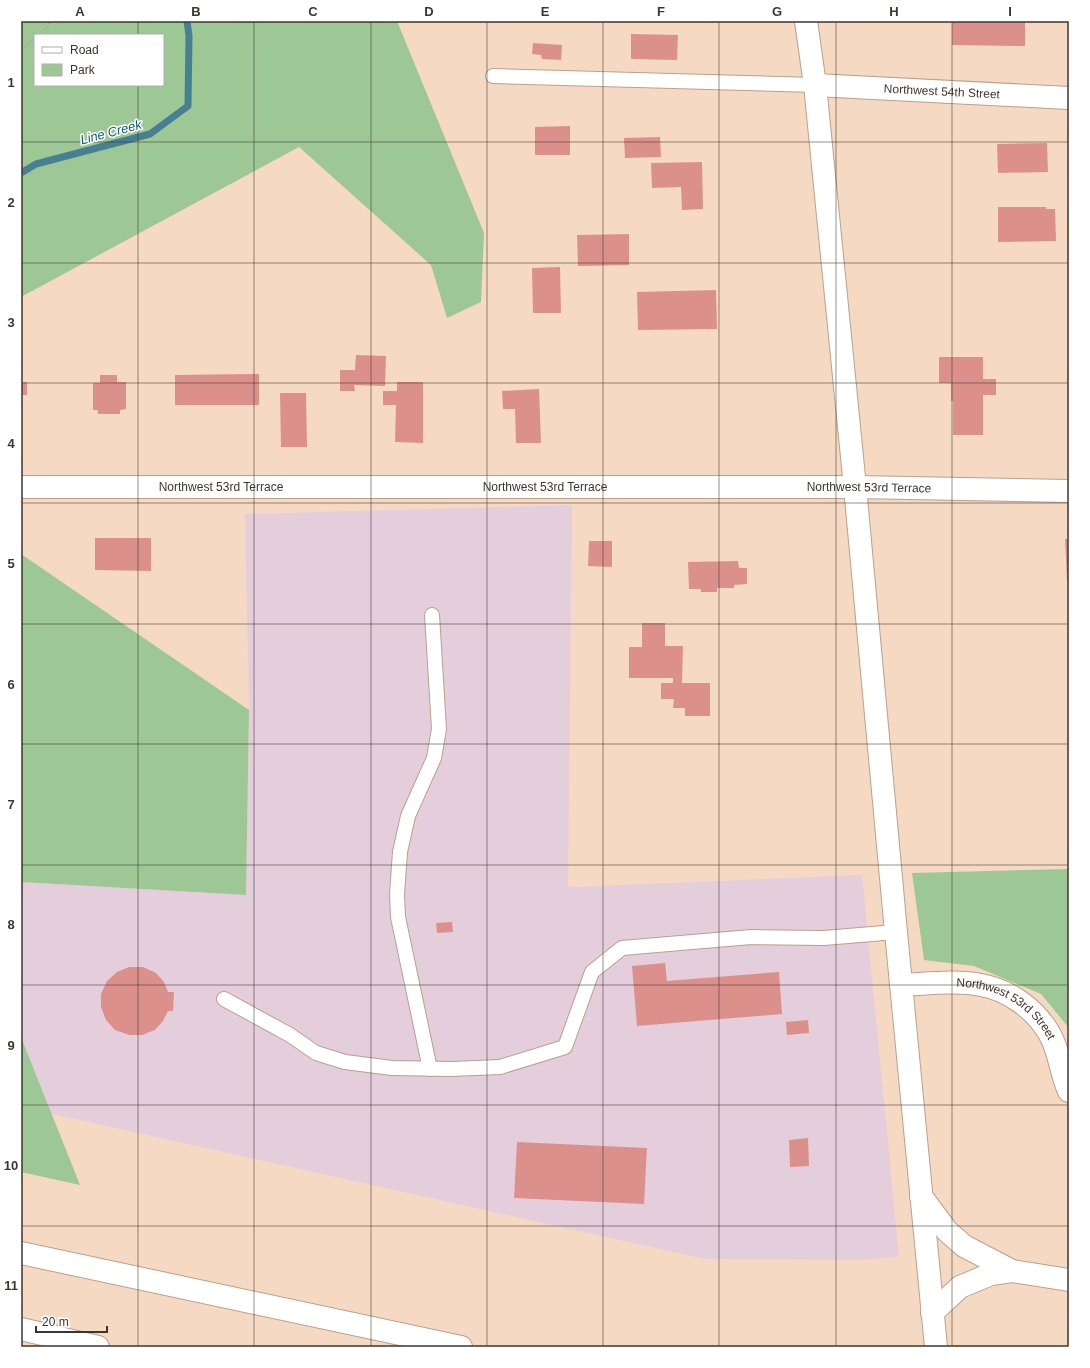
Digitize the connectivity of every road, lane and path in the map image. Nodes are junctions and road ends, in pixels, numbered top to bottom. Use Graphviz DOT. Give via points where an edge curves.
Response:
graph roads {
  1 [pos="50,21"];
  2 [pos="806,21"];
  3 [pos="39,34"];
  4 [pos="34,39"];
  5 [pos="21,50"];
  6 [pos="493,76"];
  7 [pos="815,86"];
  8 [pos="1069,98"];
  9 [pos="21,487"];
  10 [pos="855,487"];
  11 [pos="1069,491"];
  12 [pos="432,615"];
  13 [pos="896,932"];
  14 [pos="901,985"];
  15 [pos="224,999"];
  16 [pos="430,1069"];
  17 [pos="1069,1091"];
  18 [pos="921,1196"];
  19 [pos="21,1253"];
  20 [pos="1012,1271"];
  21 [pos="1069,1280"];
  22 [pos="932,1313"];
  23 [pos="21,1329"];
  24 [pos="98,1347"];
  25 [pos="461,1347"];
  26 [pos="936,1347"];
  1 -- 3 [label="path"];
  2 -- 7 [label="main road"];
  4 -- 5 [label="path"];
  6 -- 7 [label="lane"];
  7 -- 8 [label="main road, Northwest 54th Street"];
  7 -- 10 [label="main road"];
  9 -- 10 [label="main road, Northwest 53rd Terrace"];
  10 -- 11 [label="main road, Northwest 53rd Terrace"];
  10 -- 13 [label="main road"];
  12 -- 16 [label="lane" via="439,729 434,758 408,816 400,852 397,894 398,916"];
  13 -- 14 [label="main road"];
  13 -- 16 [label="lane" via="824,938 751,937 622,948 592,972 565,1046 500,1067"];
  14 -- 17 [label="main road, Northwest 53rd Street" via="963,983 981,985 1013,997 1028,1007 1050,1034"];
  14 -- 18 [label="main road"];
  15 -- 16 [label="lane" via="290,1035 316,1053 345,1062 392,1068"];
  18 -- 20 [label="main road" via="947,1231 964,1246"];
  18 -- 22 [label="main road"];
  19 -- 25 [label="main road"];
  20 -- 21 [label="main road"];
  20 -- 22 [label="main road" via="991,1274 960,1287"];
  22 -- 26 [label="main road"];
  23 -- 24 [label="main road"];
}
